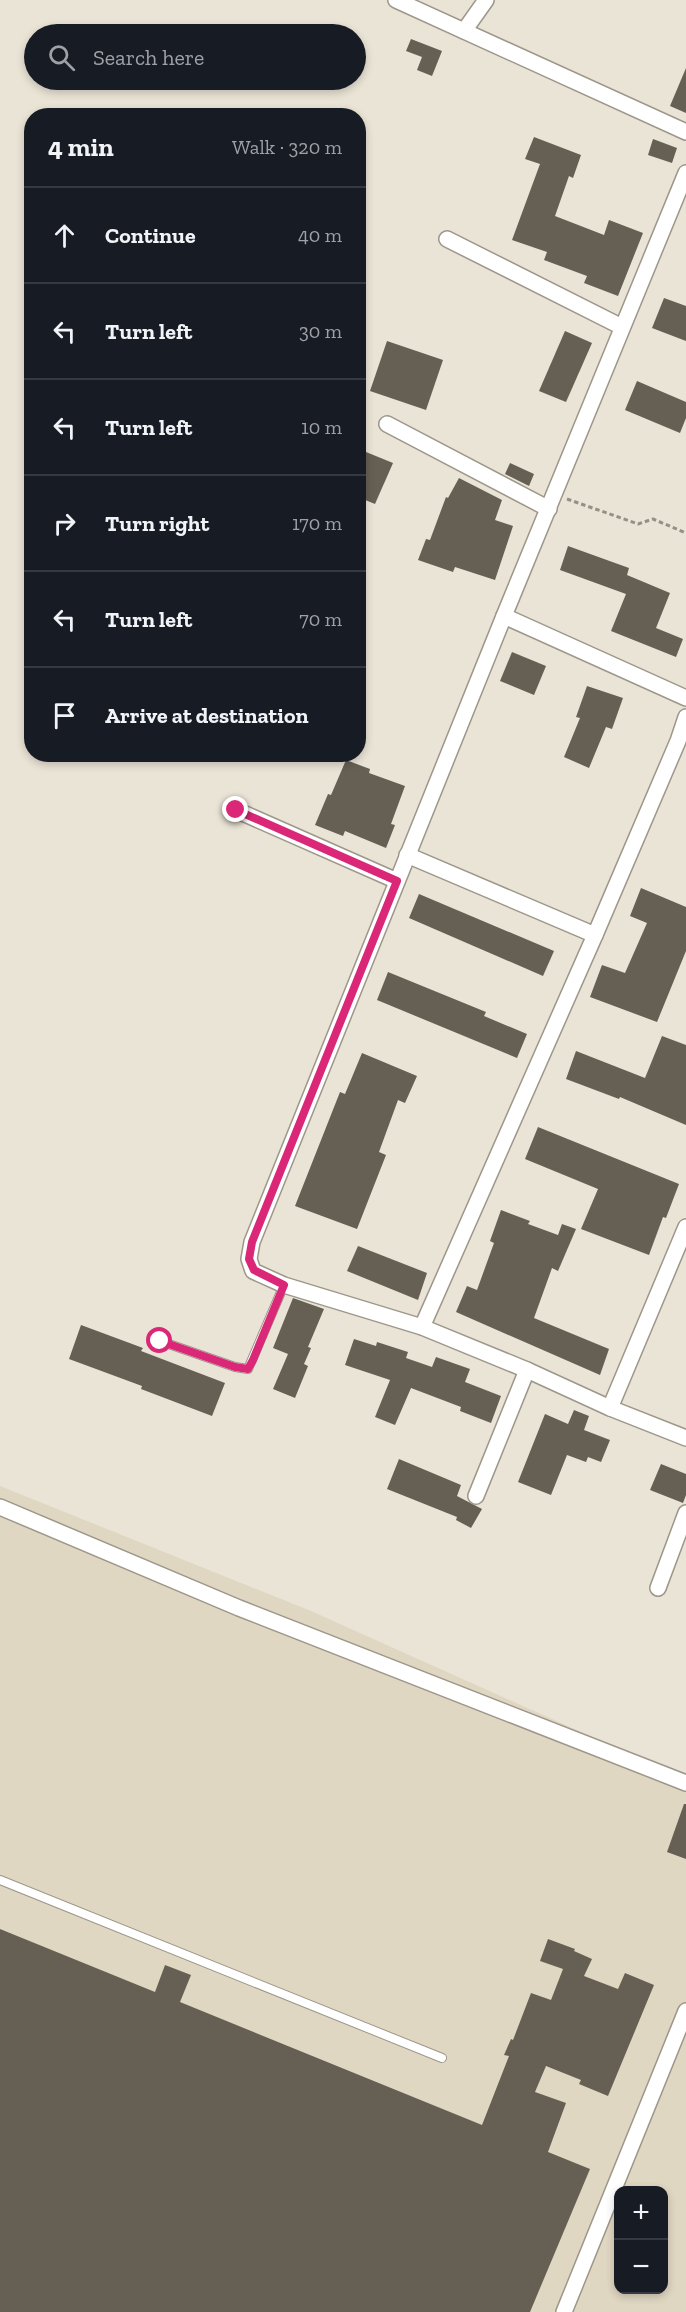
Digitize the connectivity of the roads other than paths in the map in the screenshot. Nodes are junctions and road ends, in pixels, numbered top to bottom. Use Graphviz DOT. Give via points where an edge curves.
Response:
graph roads {
  1 [pos="396,0"];
  2 [pos="486,0"];
  3 [pos="464,31"];
  4 [pos="686,132"];
  5 [pos="686,173"];
  6 [pos="447,238"];
  7 [pos="622,327"];
  8 [pos="387,424"];
  9 [pos="549,509"];
  10 [pos="504,616"];
  11 [pos="686,698"];
  12 [pos="686,717"];
  13 [pos="682,743"];
  14 [pos="236,810"];
  15 [pos="407,855"];
  16 [pos="397,881"];
  17 [pos="595,935"];
  18 [pos="686,1227"];
  19 [pos="284,1285"];
  20 [pos="422,1327"];
  21 [pos="160,1341"];
  22 [pos="527,1370"];
  23 [pos="610,1408"];
  24 [pos="686,1438"];
  25 [pos="476,1496"];
  26 [pos="0,1507"];
  27 [pos="686,1513"];
  28 [pos="658,1588"];
  29 [pos="686,1783"];
  30 [pos="0,1880"];
  31 [pos="686,2011"];
  32 [pos="442,2058"];
  33 [pos="564,2312"];
  1 -- 3 [label="street"];
  2 -- 3 [label="street"];
  3 -- 4 [label="street"];
  5 -- 7 [label="street"];
  6 -- 7 [label="street"];
  7 -- 9 [label="street"];
  8 -- 9 [label="street"];
  9 -- 10 [label="street"];
  10 -- 11 [label="street"];
  10 -- 15 [label="street"];
  12 -- 13 [label="street"];
  13 -- 17 [label="street"];
  14 -- 16 [label="street"];
  15 -- 16 [label="street"];
  15 -- 17 [label="street"];
  16 -- 19 [label="street" via="252,1242 249,1259 254,1270"];
  17 -- 20 [label="street"];
  18 -- 23 [label="street"];
  19 -- 20 [label="street"];
  19 -- 21 [label="lane" via="248,1369"];
  20 -- 22 [label="street"];
  22 -- 23 [label="street"];
  22 -- 25 [label="street"];
  23 -- 24 [label="street"];
  26 -- 29 [label="street" via="239,1608"];
  27 -- 28 [label="street"];
  30 -- 32 [label="lane"];
  31 -- 33 [label="street"];
}
